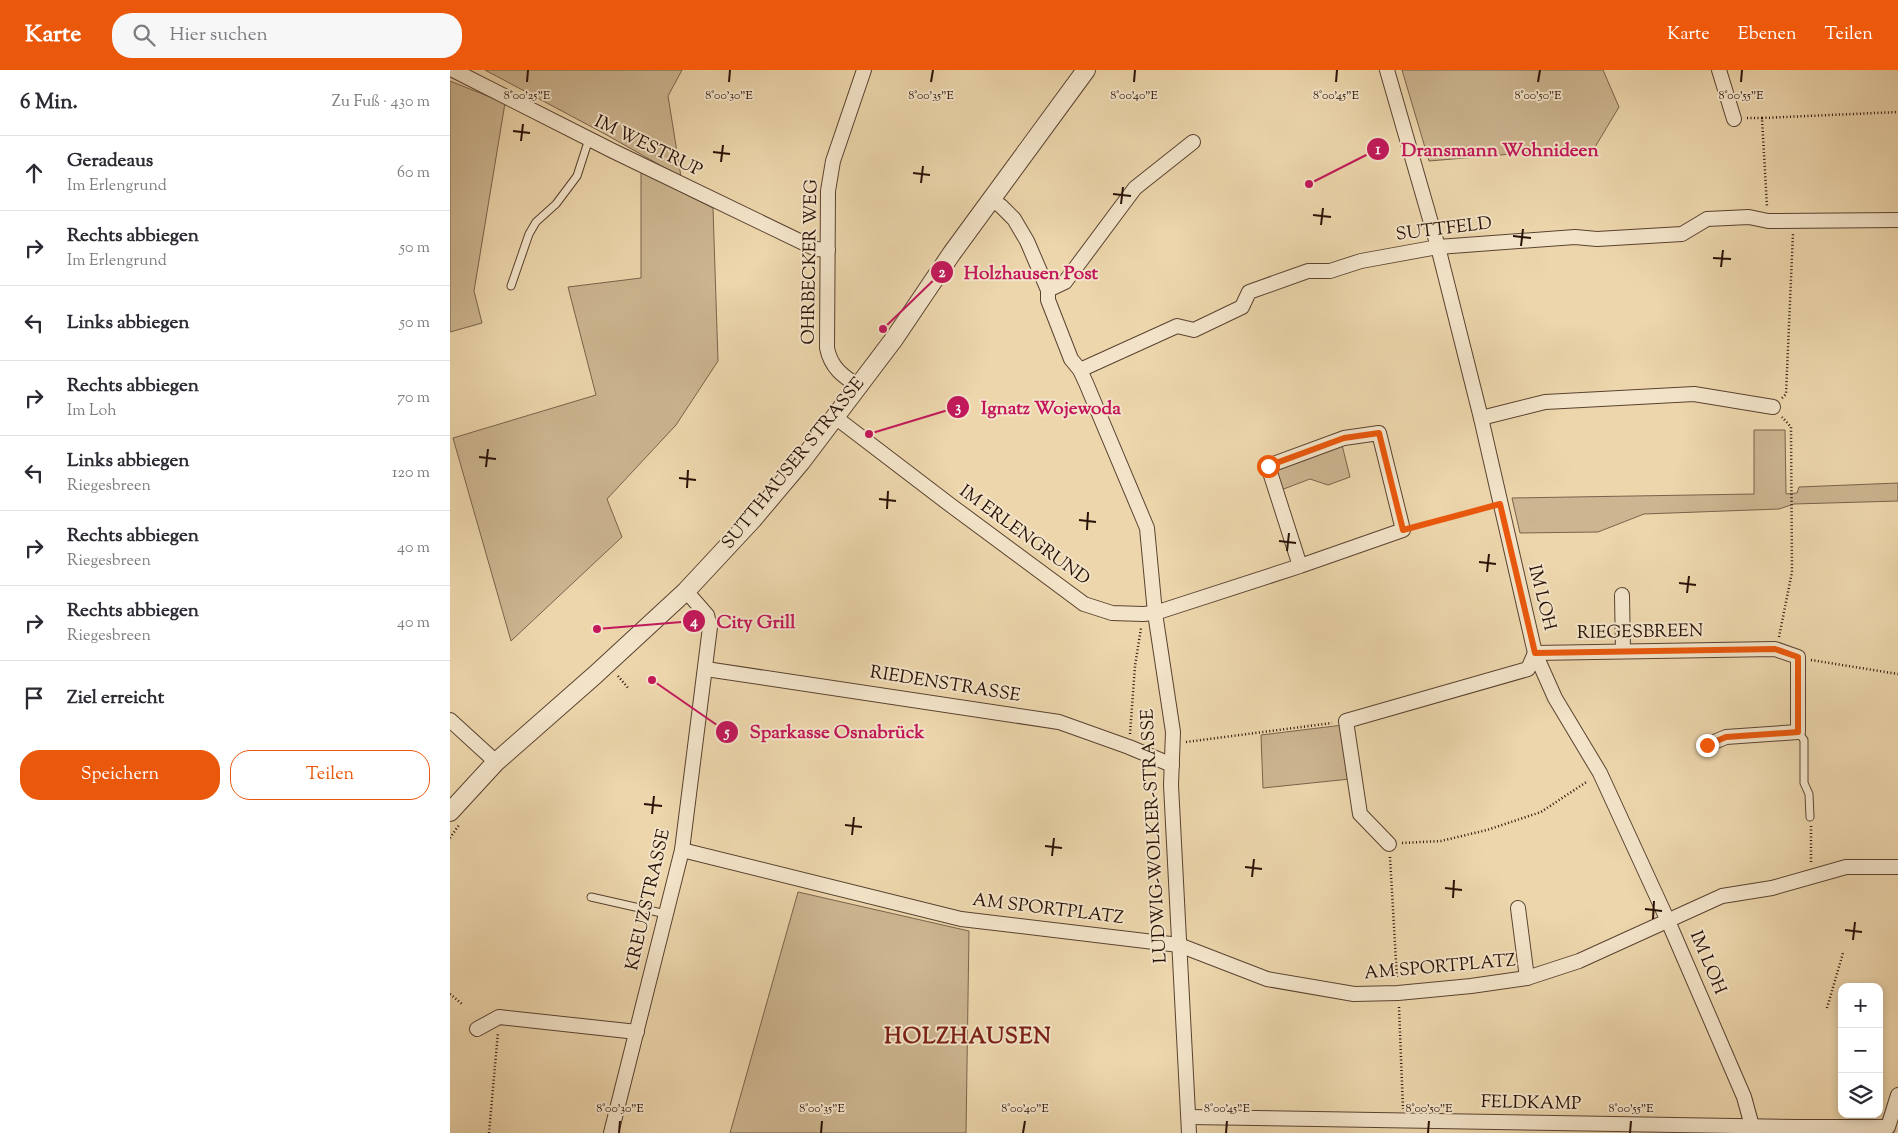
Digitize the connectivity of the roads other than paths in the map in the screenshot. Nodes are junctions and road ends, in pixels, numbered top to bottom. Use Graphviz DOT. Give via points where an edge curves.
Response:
graph roads {
  1 [pos="453,70"];
  2 [pos="864,70"];
  3 [pos="1086,70"];
  4 [pos="1387,70"];
  5 [pos="1719,70"];
  6 [pos="1734,119"];
  7 [pos="589,139"];
  8 [pos="1193,142"];
  9 [pos="992,200"];
  10 [pos="1898,220"];
  11 [pos="1438,247"];
  12 [pos="828,250"];
  13 [pos="511,286"];
  14 [pos="1048,290"];
  15 [pos="1080,370"];
  16 [pos="858,386"];
  17 [pos="1773,407"];
  18 [pos="835,417"];
  19 [pos="1480,418"];
  20 [pos="1300,566"];
  21 [pos="686,591"];
  22 [pos="1622,595"];
  23 [pos="1149,613"];
  24 [pos="1622,651"];
  25 [pos="1535,653"];
  26 [pos="706,669"];
  27 [pos="450,720"];
  28 [pos="1798,732"];
  29 [pos="1707,745"];
  30 [pos="496,762"];
  31 [pos="1172,765"];
  32 [pos="450,812"];
  33 [pos="1810,817"];
  34 [pos="1390,844"];
  35 [pos="682,850"];
  36 [pos="1898,867"];
  37 [pos="591,896"];
  38 [pos="1518,908"];
  39 [pos="666,914"];
  40 [pos="1668,921"];
  41 [pos="1179,945"];
  42 [pos="1527,978"];
  43 [pos="477,1028"];
  44 [pos="637,1032"];
  45 [pos="1898,1095"];
  46 [pos="1190,1117"];
  47 [pos="1752,1130"];
  48 [pos="611,1133"];
  49 [pos="1189,1133"];
  1 -- 7 [label="street, IM WESTRUP"];
  2 -- 12 [label="street, OHRBECKER WEG" via="833,161 828,191"];
  3 -- 9 [label="street, SUTTHAUSER STRASSE"];
  4 -- 11 [label="street, IM LOH"];
  5 -- 6 [label="street"];
  7 -- 12 [label="street, IM WESTRUP" via="816,249"];
  7 -- 13 [label="lane" via="577,176 529,234"];
  8 -- 14 [label="street" via="1135,188 1065,282"];
  9 -- 14 [label="street, LUDWIG-WOLKER-STRASSE" via="1014,219"];
  9 -- 16 [label="street, SUTTHAUSER STRASSE"];
  10 -- 11 [label="street, SUTTFELD" via="1707,219 1682,234 1597,239 1575,237"];
  11 -- 15 [label="street, SUTTFELD" via="1361,261 1330,271 1308,271 1249,292 1242,307 1194,330 1177,326"];
  11 -- 19 [label="street, IM LOH"];
  12 -- 16 [label="street, OHRBECKER WEG" via="829,359 836,370"];
  14 -- 15 [label="street, LUDWIG-WOLKER-STRASSE" via="1048,300 1071,359"];
  15 -- 23 [label="street, LUDWIG-WOLKER-STRASSE" via="1148,528"];
  16 -- 18 [label="street, SUTTHAUSER STRASSE"];
  17 -- 19 [label="street" via="1694,394 1545,402"];
  18 -- 21 [label="street, SUTTHAUSER STRASSE" via="753,519"];
  18 -- 23 [label="street, IM ERLENGRUND" via="1084,604 1112,613"];
  19 -- 25 [label="street, IM LOH"];
  20 -- 20 [label="street, IM ERLENGRUND" via="1268,466 1344,438 1379,433 1403,530"];
  20 -- 23 [label="street, IM ERLENGRUND"];
  21 -- 26 [label="street, KREUZSTRASSE" via="709,621"];
  21 -- 30 [label="street, SUTTHAUSER STRASSE"];
  22 -- 24 [label="street"];
  23 -- 31 [label="street, LUDWIG-WOLKER-STRASSE" via="1173,732"];
  24 -- 25 [label="street, RIEGESBREEN"];
  24 -- 28 [label="street, RIEGESBREEN" via="1775,649 1798,657"];
  25 -- 34 [label="street" via="1528,669 1346,722 1360,814"];
  25 -- 40 [label="street, IM LOH" via="1555,698 1600,773"];
  26 -- 31 [label="street, RIEDENSTRASSE" via="1059,722"];
  26 -- 35 [label="street, KREUZSTRASSE"];
  27 -- 30 [label="street"];
  28 -- 29 [label="street" via="1726,737"];
  28 -- 33 [label="lane" via="1804,740 1804,783 1809,794"];
  30 -- 32 [label="street, SUTTHAUSER STRASSE"];
  31 -- 41 [label="street, LUDWIG-WOLKER-STRASSE"];
  35 -- 39 [label="street, KREUZSTRASSE"];
  35 -- 41 [label="street, AM SPORTPLATZ" via="961,919"];
  36 -- 40 [label="street, AM SPORTPLATZ" via="1846,867 1772,888 1722,896"];
  37 -- 39 [label="lane"];
  38 -- 42 [label="street"];
  39 -- 44 [label="street, KREUZSTRASSE"];
  40 -- 42 [label="street, AM SPORTPLATZ" via="1579,960"];
  40 -- 47 [label="street, IM LOH" via="1744,1097"];
  41 -- 42 [label="street, AM SPORTPLATZ" via="1266,979 1354,994 1471,986"];
  41 -- 46 [label="street, LUDWIG-WOLKER-STRASSE"];
  43 -- 44 [label="street" via="499,1017"];
  44 -- 48 [label="street, KREUZSTRASSE"];
  45 -- 47 [label="street, FELDKAMP" via="1888,1127"];
  46 -- 47 [label="street, FELDKAMP"];
  46 -- 49 [label="street, LUDWIG-WOLKER-STRASSE"];
}
